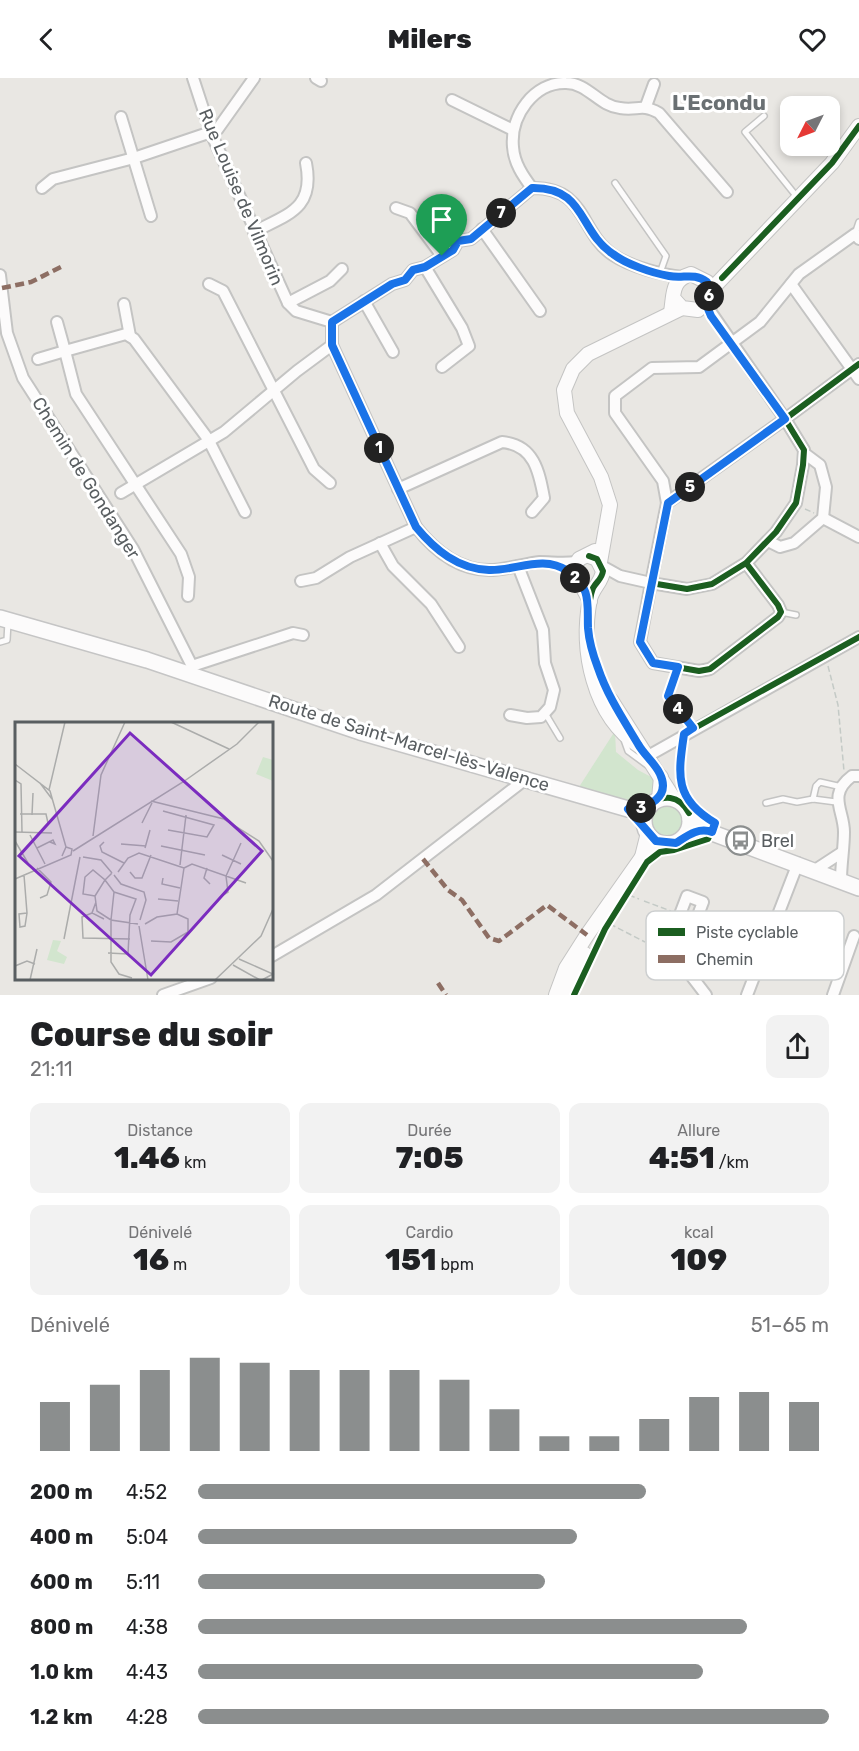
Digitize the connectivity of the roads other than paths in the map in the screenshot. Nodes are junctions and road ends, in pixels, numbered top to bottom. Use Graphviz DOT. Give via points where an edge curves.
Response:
graph roads {
  1 [pos="193,78"];
  2 [pos="254,78"];
  3 [pos="654,84"];
  4 [pos="452,100"];
  5 [pos="646,106"];
  6 [pos="764,116"];
  7 [pos="121,117"];
  8 [pos="859,126"];
  9 [pos="513,130"];
  10 [pos="211,133"];
  11 [pos="134,158"];
  12 [pos="306,163"];
  13 [pos="615,183"];
  14 [pos="42,188"];
  15 [pos="532,188"];
  16 [pos="727,192"];
  17 [pos="798,198"];
  18 [pos="396,208"];
  19 [pos="151,216"];
  20 [pos="859,222"];
  21 [pos="482,229"];
  22 [pos="254,232"];
  23 [pos="857,237"];
  24 [pos="442,256"];
  25 [pos="425,267"];
  26 [pos="342,268"];
  27 [pos="0,275"];
  28 [pos="209,284"];
  29 [pos="791,284"];
  30 [pos="671,293"];
  31 [pos="364,301"];
  32 [pos="706,301"];
  33 [pos="288,303"];
  34 [pos="124,304"];
  35 [pos="540,311"];
  36 [pos="57,322"];
  37 [pos="332,322"];
  38 [pos="130,336"];
  39 [pos="732,343"];
  40 [pos="332,345"];
  41 [pos="65,351"];
  42 [pos="393,352"];
  43 [pos="38,359"];
  44 [pos="442,367"];
  45 [pos="856,367"];
  46 [pos="859,379"];
  47 [pos="275,390"];
  48 [pos="785,419"];
  49 [pos="208,439"];
  50 [pos="804,453"];
  51 [pos="330,483"];
  52 [pos="135,485"];
  53 [pos="398,489"];
  54 [pos="120,494"];
  55 [pos="668,503"];
  56 [pos="245,512"];
  57 [pos="532,512"];
  58 [pos="823,518"];
  59 [pos="416,527"];
  60 [pos="859,537"];
  61 [pos="768,541"];
  62 [pos="380,543"];
  63 [pos="746,563"];
  64 [pos="518,566"];
  65 [pos="590,571"];
  66 [pos="301,581"];
  67 [pos="651,583"];
  68 [pos="188,596"];
  69 [pos="781,612"];
  70 [pos="796,615"];
  71 [pos="4,619"];
  72 [pos="588,629"];
  73 [pos="303,635"];
  74 [pos="859,637"];
  75 [pos="0,642"];
  76 [pos="459,647"];
  77 [pos="191,670"];
  78 [pos="545,713"];
  79 [pos="510,715"];
  80 [pos="622,733"];
  81 [pos="560,738"];
  82 [pos="643,751"];
  83 [pos="661,775"];
  84 [pos="859,776"];
  85 [pos="526,778"];
  86 [pos="844,784"];
  87 [pos="813,799"];
  88 [pos="661,801"];
  89 [pos="836,802"];
  90 [pos="766,803"];
  91 [pos="628,809"];
  92 [pos="690,819"];
  93 [pos="646,829"];
  94 [pos="707,831"];
  95 [pos="686,834"];
  96 [pos="662,843"];
  97 [pos="841,853"];
  98 [pos="642,857"];
  99 [pos="798,863"];
  100 [pos="829,872"];
  101 [pos="859,888"];
  102 [pos="705,892"];
  103 [pos="696,899"];
  104 [pos="681,911"];
  105 [pos="700,911"];
  106 [pos="780,911"];
  107 [pos="606,922"];
  108 [pos="854,936"];
  109 [pos="273,955"];
  110 [pos="847,955"];
  111 [pos="859,959"];
  112 [pos="844,964"];
  113 [pos="205,980"];
  114 [pos="694,980"];
  115 [pos="753,980"];
  116 [pos="838,980"];
  117 [pos="163,995"];
  118 [pos="556,995"];
  119 [pos="568,995"];
  120 [pos="706,995"];
  121 [pos="747,995"];
  122 [pos="833,995"];
  1 -- 10 [label="street, Rue Louise de Vilmorin"];
  2 -- 10 [label="street"];
  3 -- 5 [label="street"];
  4 -- 9 [label="street"];
  5 -- 9 [label="street" via="618,108 582,85 566,82 538,91 527,102"];
  5 -- 16 [label="street" via="659,113"];
  6 -- 17 [label="lane" via="745,132"];
  7 -- 11 [label="street"];
  8 -- 17 [label="street"];
  9 -- 15 [label="street" via="516,163"];
  10 -- 11 [label="street"];
  10 -- 22 [label="street, Rue Louise de Vilmorin"];
  11 -- 14 [label="street" via="53,179"];
  11 -- 19 [label="street"];
  12 -- 22 [label="street" via="309,179 299,208"];
  13 -- 30 [label="lane" via="666,256"];
  15 -- 21 [label="street"];
  15 -- 30 [label="street" via="560,191 612,254"];
  17 -- 32 [label="street" via="722,278"];
  18 -- 24 [label="street" via="410,213"];
  20 -- 23 [label="lane"];
  21 -- 24 [label="street" via="471,239 458,241 453,250"];
  21 -- 35 [label="street"];
  22 -- 33 [label="street, Rue Louise de Vilmorin"];
  23 -- 29 [label="street" via="799,273"];
  24 -- 25 [label="street"];
  25 -- 31 [label="street" via="413,270 405,280"];
  25 -- 44 [label="street" via="469,346"];
  26 -- 33 [label="street" via="330,281"];
  27 -- 77 [label="street, Chemin de Gondanger" via="8,333 23,378 133,549"];
  28 -- 47 [label="street" via="223,291"];
  29 -- 39 [label="street" via="760,322"];
  29 -- 45 [label="street"];
  30 -- 32 [label="street"];
  30 -- 32 [label="street" via="683,277 699,276"];
  30 -- 65 [label="street" via="588,354 573,369 564,390 567,413 602,477 610,505 607,535"];
  31 -- 37 [label="street"];
  31 -- 42 [label="street"];
  32 -- 39 [label="street"];
  33 -- 37 [label="street, Rue Louise de Vilmorin" via="296,310"];
  34 -- 38 [label="street"];
  36 -- 41 [label="street"];
  37 -- 40 [label="street"];
  38 -- 41 [label="street"];
  38 -- 49 [label="street"];
  39 -- 48 [label="street"];
  39 -- 55 [label="street" via="699,367 652,369 615,396 615,413 663,481"];
  40 -- 47 [label="street"];
  40 -- 53 [label="street"];
  41 -- 43 [label="street"];
  41 -- 52 [label="street" via="76,394"];
  45 -- 46 [label="street"];
  45 -- 48 [label="street"];
  47 -- 49 [label="street" via="224,432"];
  47 -- 51 [label="street" via="314,469"];
  48 -- 50 [label="street"];
  48 -- 55 [label="street"];
  49 -- 52 [label="street"];
  49 -- 56 [label="street"];
  50 -- 58 [label="street" via="820,465 826,487"];
  50 -- 61 [label="street" via="796,503"];
  52 -- 54 [label="street"];
  52 -- 68 [label="street" via="181,554 189,577"];
  53 -- 57 [label="street" via="502,442 516,443 540,473 544,498"];
  53 -- 59 [label="street"];
  55 -- 67 [label="street"];
  58 -- 60 [label="street"];
  58 -- 61 [label="street" via="794,543 780,547"];
  59 -- 62 [label="street"];
  59 -- 64 [label="street" via="431,546 468,567 489,570"];
  61 -- 63 [label="street"];
  62 -- 66 [label="street" via="316,578"];
  62 -- 76 [label="street" via="393,566 431,604"];
  63 -- 67 [label="street" via="712,584 687,589"];
  63 -- 69 [label="street"];
  64 -- 65 [label="street" via="542,562"];
  64 -- 78 [label="street" via="543,630 545,663 554,690"];
  65 -- 67 [label="street"];
  65 -- 72 [label="street"];
  67 -- 69 [label="street" via="640,642 653,663 699,671 710,669"];
  69 -- 70 [label="lane"];
  71 -- 75 [label="lane" via="7,640"];
  71 -- 77 [label="main road, Route de Saint-Marcel-lès-Valence"];
  72 -- 80 [label="street" via="588,664 605,707"];
  72 -- 82 [label="street" via="602,678"];
  73 -- 77 [label="street" via="293,633"];
  74 -- 82 [label="street"];
  77 -- 85 [label="main road, Route de Saint-Marcel-lès-Valence" via="360,732"];
  78 -- 79 [label="street" via="527,718"];
  78 -- 81 [label="lane"];
  80 -- 82 [label="street"];
  80 -- 83 [label="lane" via="628,751"];
  82 -- 83 [label="street"];
  83 -- 88 [label="street"];
  84 -- 86 [label="street" via="852,776"];
  85 -- 91 [label="main road, Route de Saint-Marcel-lès-Valence"];
  85 -- 109 [label="street" via="376,895"];
  86 -- 87 [label="lane" via="820,782"];
  86 -- 89 [label="street"];
  87 -- 89 [label="lane"];
  87 -- 90 [label="lane"];
  88 -- 91 [label="main road, Route de Saint-Marcel-lès-Valence"];
  88 -- 92 [label="main road" via="685,806"];
  88 -- 93 [label="main road" via="645,814"];
  89 -- 97 [label="street" via="844,831"];
  91 -- 93 [label="main road, Route de Saint-Marcel-lès-Valence"];
  92 -- 94 [label="main road"];
  92 -- 95 [label="main road"];
  93 -- 96 [label="main road"];
  93 -- 98 [label="street"];
  94 -- 95 [label="main road"];
  94 -- 99 [label="main road"];
  95 -- 96 [label="main road" via="676,843"];
  96 -- 98 [label="street"];
  97 -- 100 [label="street"];
  97 -- 100 [label="street"];
  98 -- 107 [label="street"];
  99 -- 100 [label="main road"];
  99 -- 106 [label="street"];
  100 -- 101 [label="main road"];
  102 -- 103 [label="street"];
  103 -- 104 [label="street" via="687,896"];
  103 -- 105 [label="street" via="703,902"];
  107 -- 118 [label="street" via="566,968"];
  107 -- 119 [label="street" via="577,967"];
  108 -- 110 [label="street"];
  110 -- 111 [label="street"];
  110 -- 112 [label="street"];
  113 -- 117 [label="street"];
  114 -- 120 [label="street"];
  115 -- 121 [label="street"];
  116 -- 122 [label="street"];
}
